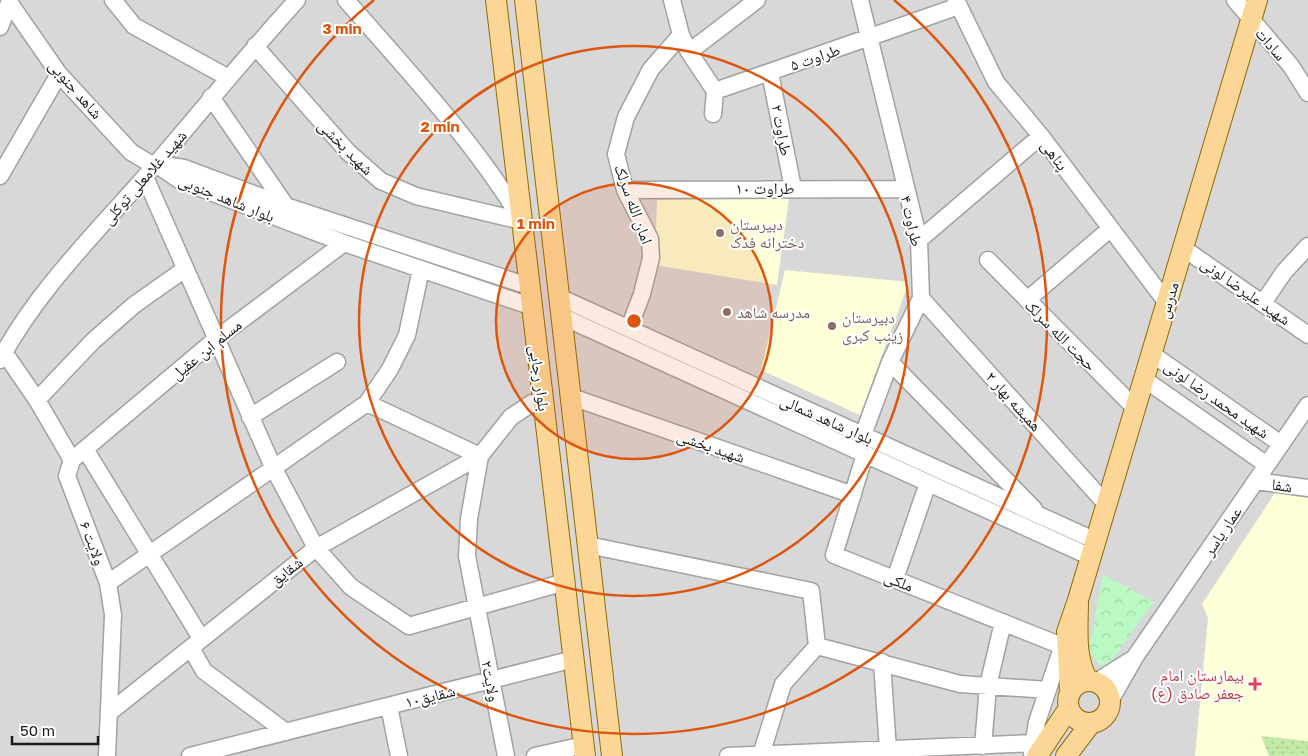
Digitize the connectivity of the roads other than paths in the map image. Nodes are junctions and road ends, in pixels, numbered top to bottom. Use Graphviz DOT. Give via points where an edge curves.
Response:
graph roads {
  1 [pos="113,0"];
  2 [pos="297,0"];
  3 [pos="346,0"];
  4 [pos="496,0"];
  5 [pos="525,0"];
  6 [pos="672,0"];
  7 [pos="757,0"];
  8 [pos="860,0"];
  9 [pos="1235,0"];
  10 [pos="1257,0"];
  11 [pos="10,1"];
  12 [pos="958,3"];
  13 [pos="1251,21"];
  14 [pos="0,27"];
  15 [pos="681,36"];
  16 [pos="870,39"];
  17 [pos="255,46"];
  18 [pos="690,52"];
  19 [pos="770,73"];
  20 [pos="60,74"];
  21 [pos="227,77"];
  22 [pos="715,91"];
  23 [pos="1308,92"];
  24 [pos="211,97"];
  25 [pos="713,114"];
  26 [pos="1041,136"];
  27 [pos="156,164"];
  28 [pos="0,176"];
  29 [pos="145,177"];
  30 [pos="793,188"];
  31 [pos="905,188"];
  32 [pos="625,190"];
  33 [pos="286,206"];
  34 [pos="522,221"];
  35 [pos="1110,230"];
  36 [pos="919,240"];
  37 [pos="344,243"];
  38 [pos="1308,246"];
  39 [pos="1183,248"];
  40 [pos="988,260"];
  41 [pos="421,269"];
  42 [pos="185,270"];
  43 [pos="529,296"];
  44 [pos="920,298"];
  45 [pos="1027,300"];
  46 [pos="1263,302"];
  47 [pos="1167,303"];
  48 [pos="560,306"];
  49 [pos="629,328"];
  50 [pos="1308,335"];
  51 [pos="216,339"];
  52 [pos="1152,354"];
  53 [pos="2,356"];
  54 [pos="336,362"];
  55 [pos="890,362"];
  56 [pos="1144,379"];
  57 [pos="569,396"];
  58 [pos="37,400"];
  59 [pos="544,402"];
  60 [pos="366,404"];
  61 [pos="1308,405"];
  62 [pos="1135,408"];
  63 [pos="250,417"];
  64 [pos="863,435"];
  65 [pos="1281,444"];
  66 [pos="78,454"];
  67 [pos="865,454"];
  68 [pos="480,456"];
  69 [pos="1267,465"];
  70 [pos="272,467"];
  71 [pos="1256,481"];
  72 [pos="928,483"];
  73 [pos="1308,488"];
  74 [pos="853,495"];
  75 [pos="1107,505"];
  76 [pos="1040,515"];
  77 [pos="588,544"];
  78 [pos="316,548"];
  79 [pos="1094,549"];
  80 [pos="148,554"];
  81 [pos="895,579"];
  82 [pos="108,582"];
  83 [pos="565,582"];
  84 [pos="1078,600"];
  85 [pos="476,607"];
  86 [pos="1003,622"];
  87 [pos="1065,639"];
  88 [pos="196,643"];
  89 [pos="817,646"];
  90 [pos="1135,657"];
  91 [pos="574,659"];
  92 [pos="882,662"];
  93 [pos="491,680"];
  94 [pos="1092,682"];
  95 [pos="988,686"];
  96 [pos="1048,690"];
  97 [pos="1070,701"];
  98 [pos="1110,701"];
  99 [pos="388,706"];
  100 [pos="110,712"];
  101 [pos="1091,723"];
  102 [pos="286,732"];
  103 [pos="983,746"];
  104 [pos="888,750"];
  105 [pos="584,751"];
  106 [pos="1034,752"];
  107 [pos="828,754"];
  108 [pos="761,755"];
  109 [pos="107,756"];
  110 [pos="190,756"];
  111 [pos="399,756"];
  112 [pos="506,756"];
  113 [pos="535,756"];
  114 [pos="612,756"];
  115 [pos="728,756"];
  116 [pos="1066,756"];
  1 -- 21 [label="street" via="134,26"];
  2 -- 17 [label="street, شهید غلامعلی توکلی"];
  3 -- 34 [label="street" via="492,174"];
  4 -- 34 [label="main road, بلوار رجایی"];
  5 -- 48 [label="main road, بلوار رجایی"];
  6 -- 15 [label="street"];
  7 -- 18 [label="street"];
  8 -- 16 [label="street, طراوت ۴"];
  9 -- 13 [label="street, سادات"];
  10 -- 13 [label="main road, مدرس"];
  11 -- 14 [label="street"];
  11 -- 20 [label="street, شاهد جنوبی"];
  12 -- 16 [label="street, طراوت ۵"];
  12 -- 26 [label="street, پناهی" via="996,82"];
  13 -- 23 [label="street, سادات" via="1291,66"];
  13 -- 39 [label="main road, مدرس"];
  15 -- 18 [label="street"];
  15 -- 32 [label="street, امان الله سرلک" via="651,69 626,117 616,154"];
  16 -- 19 [label="street, طراوت ۵"];
  16 -- 31 [label="street, طراوت ۴"];
  17 -- 21 [label="street, شهید غلامعلی توکلی"];
  17 -- 34 [label="street, شهید بخشی" via="348,152 381,181 416,196"];
  18 -- 22 [label="street"];
  19 -- 22 [label="street, طراوت ۵"];
  19 -- 30 [label="street, طراوت ۲"];
  20 -- 27 [label="street, شاهد جنوبی" via="131,152"];
  20 -- 28 [label="street"];
  21 -- 24 [label="street, شهید غلامعلی توکلی"];
  22 -- 25 [label="street"];
  24 -- 27 [label="street, شهید غلامعلی توکلی"];
  24 -- 33 [label="street"];
  26 -- 35 [label="street, پناهی"];
  26 -- 36 [label="street"];
  27 -- 29 [label="street, شهید غلامعلی توکلی"];
  27 -- 33 [label="street, بلوار شاهد جنوبی" via="184,168"];
  27 -- 37 [label="street, بلوار شاهد جنوبی" via="180,180"];
  29 -- 42 [label="street"];
  29 -- 53 [label="street, شهید غلامعلی توکلی" via="60,273 23,321"];
  30 -- 31 [label="street, طراوت ۱۰"];
  30 -- 32 [label="street, طراوت ۱۰"];
  31 -- 36 [label="street, طراوت ۴"];
  32 -- 49 [label="street, امان الله سرلک" via="650,239 651,258"];
  33 -- 43 [label="street, بلوار شاهد جنوبی"];
  34 -- 43 [label="main road, بلوار رجایی"];
  35 -- 45 [label="street"];
  35 -- 47 [label="street, پناهی"];
  36 -- 44 [label="street, طراوت ۴"];
  37 -- 41 [label="street, بلوار شاهد جنوبی"];
  37 -- 51 [label="street, مسلم ابن عقیل"];
  38 -- 46 [label="street"];
  39 -- 46 [label="street, شهید علیرضا لونی"];
  39 -- 47 [label="main road, مدرس"];
  40 -- 45 [label="street, حجت الله سرلک"];
  41 -- 43 [label="street, بلوار شاهد جنوبی"];
  41 -- 60 [label="street" via="407,335 390,369"];
  42 -- 51 [label="street"];
  42 -- 58 [label="street" via="134,306 93,342"];
  43 -- 48 [label="main road"];
  43 -- 59 [label="main road, بلوار رجایی"];
  44 -- 55 [label="street, طراوت ۴"];
  44 -- 75 [label="street, همیشه بهار ۲"];
  45 -- 62 [label="street, حجت الله سرلک"];
  46 -- 50 [label="street, شهید علیرضا لونی"];
  47 -- 52 [label="main road, مدرس"];
  48 -- 49 [label="street, بلوار شاهد شمالی"];
  48 -- 57 [label="main road, بلوار رجایی"];
  48 -- 67 [label="street, بلوار شاهد شمالی"];
  49 -- 64 [label="street, بلوار شاهد شمالی"];
  51 -- 63 [label="street"];
  51 -- 66 [label="street, مسلم ابن عقیل"];
  52 -- 56 [label="main road, مدرس"];
  52 -- 65 [label="street, شهید محمد رضا لونی"];
  53 -- 58 [label="street"];
  54 -- 63 [label="street"];
  55 -- 64 [label="street, طراوت ۴"];
  55 -- 76 [label="street"];
  56 -- 62 [label="main road, مدرس"];
  56 -- 69 [label="street, شهید محمد رضا لونی"];
  57 -- 74 [label="street, شهید بخشی"];
  57 -- 77 [label="main road, بلوار رجایی"];
  58 -- 66 [label="street"];
  59 -- 68 [label="street" via="532,403 511,417"];
  59 -- 83 [label="main road, بلوار رجایی"];
  60 -- 68 [label="street"];
  60 -- 70 [label="street"];
  61 -- 65 [label="street, عمار یاسر"];
  62 -- 75 [label="main road, مدرس"];
  63 -- 70 [label="street"];
  64 -- 76 [label="street, بلوار شاهد شمالی"];
  65 -- 69 [label="street, عمار یاسر"];
  66 -- 80 [label="street"];
  66 -- 82 [label="street, ولایت ۶" via="67,476"];
  67 -- 72 [label="street, بلوار شاهد شمالی"];
  67 -- 74 [label="street, ملکی"];
  68 -- 78 [label="street, شقایق"];
  68 -- 85 [label="street, ولایت۲" via="469,519 467,556"];
  69 -- 71 [label="street, عمار یاسر"];
  70 -- 78 [label="street"];
  70 -- 80 [label="street"];
  71 -- 73 [label="street, شفا"];
  71 -- 90 [label="street, عمار یاسر"];
  72 -- 79 [label="street, بلوار شاهد شمالی"];
  72 -- 81 [label="street"];
  74 -- 81 [label="street, ملکی" via="834,555"];
  75 -- 79 [label="main road, مدرس"];
  76 -- 79 [label="street, بلوار شاهد شمالی"];
  77 -- 89 [label="street" via="811,591"];
  77 -- 114 [label="main road, بلوار رجایی"];
  78 -- 85 [label="street" via="351,586 409,626"];
  78 -- 88 [label="street, شقایق"];
  79 -- 84 [label="main road, مدرس"];
  80 -- 82 [label="street"];
  80 -- 88 [label="street"];
  81 -- 86 [label="street, ملکی"];
  82 -- 100 [label="street, ولایت ۶" via="113,615"];
  83 -- 85 [label="street"];
  83 -- 91 [label="main road, بلوار رجایی"];
  84 -- 87 [label="main road, مدرس"];
  84 -- 94 [label="main road, مدرس" via="1078,653 1082,669"];
  85 -- 93 [label="street, ولایت۲"];
  86 -- 87 [label="street, ملکی"];
  86 -- 95 [label="street"];
  87 -- 96 [label="street"];
  87 -- 97 [label="main road, مدرس"];
  88 -- 100 [label="street, شقایق"];
  88 -- 102 [label="street" via="204,671"];
  89 -- 92 [label="street"];
  89 -- 108 [label="street" via="783,684"];
  90 -- 94 [label="street, عمار یاسر"];
  90 -- 98 [label="street, عمار یاسر"];
  91 -- 93 [label="street, شقایق۱۰"];
  91 -- 105 [label="main road, بلوار رجایی"];
  92 -- 95 [label="street" via="960,684"];
  92 -- 104 [label="street"];
  93 -- 99 [label="street, شقایق۱۰"];
  93 -- 112 [label="street, ولایت۲"];
  94 -- 97 [label="main road" via="1074,687"];
  94 -- 98 [label="main road" via="1108,693"];
  95 -- 96 [label="street"];
  95 -- 103 [label="street"];
  96 -- 106 [label="street"];
  97 -- 101 [label="main road" via="1078,720"];
  97 -- 106 [label="main road"];
  98 -- 101 [label="main road" via="1106,714"];
  99 -- 102 [label="street, شقایق۱۰"];
  99 -- 111 [label="street"];
  100 -- 109 [label="street, ولایت ۶"];
  101 -- 116 [label="main road"];
  102 -- 110 [label="street, شقایق۱۰"];
  103 -- 104 [label="street"];
  103 -- 106 [label="street"];
  104 -- 107 [label="street"];
  105 -- 113 [label="street"];
  107 -- 108 [label="street"];
  108 -- 115 [label="street"];
}
